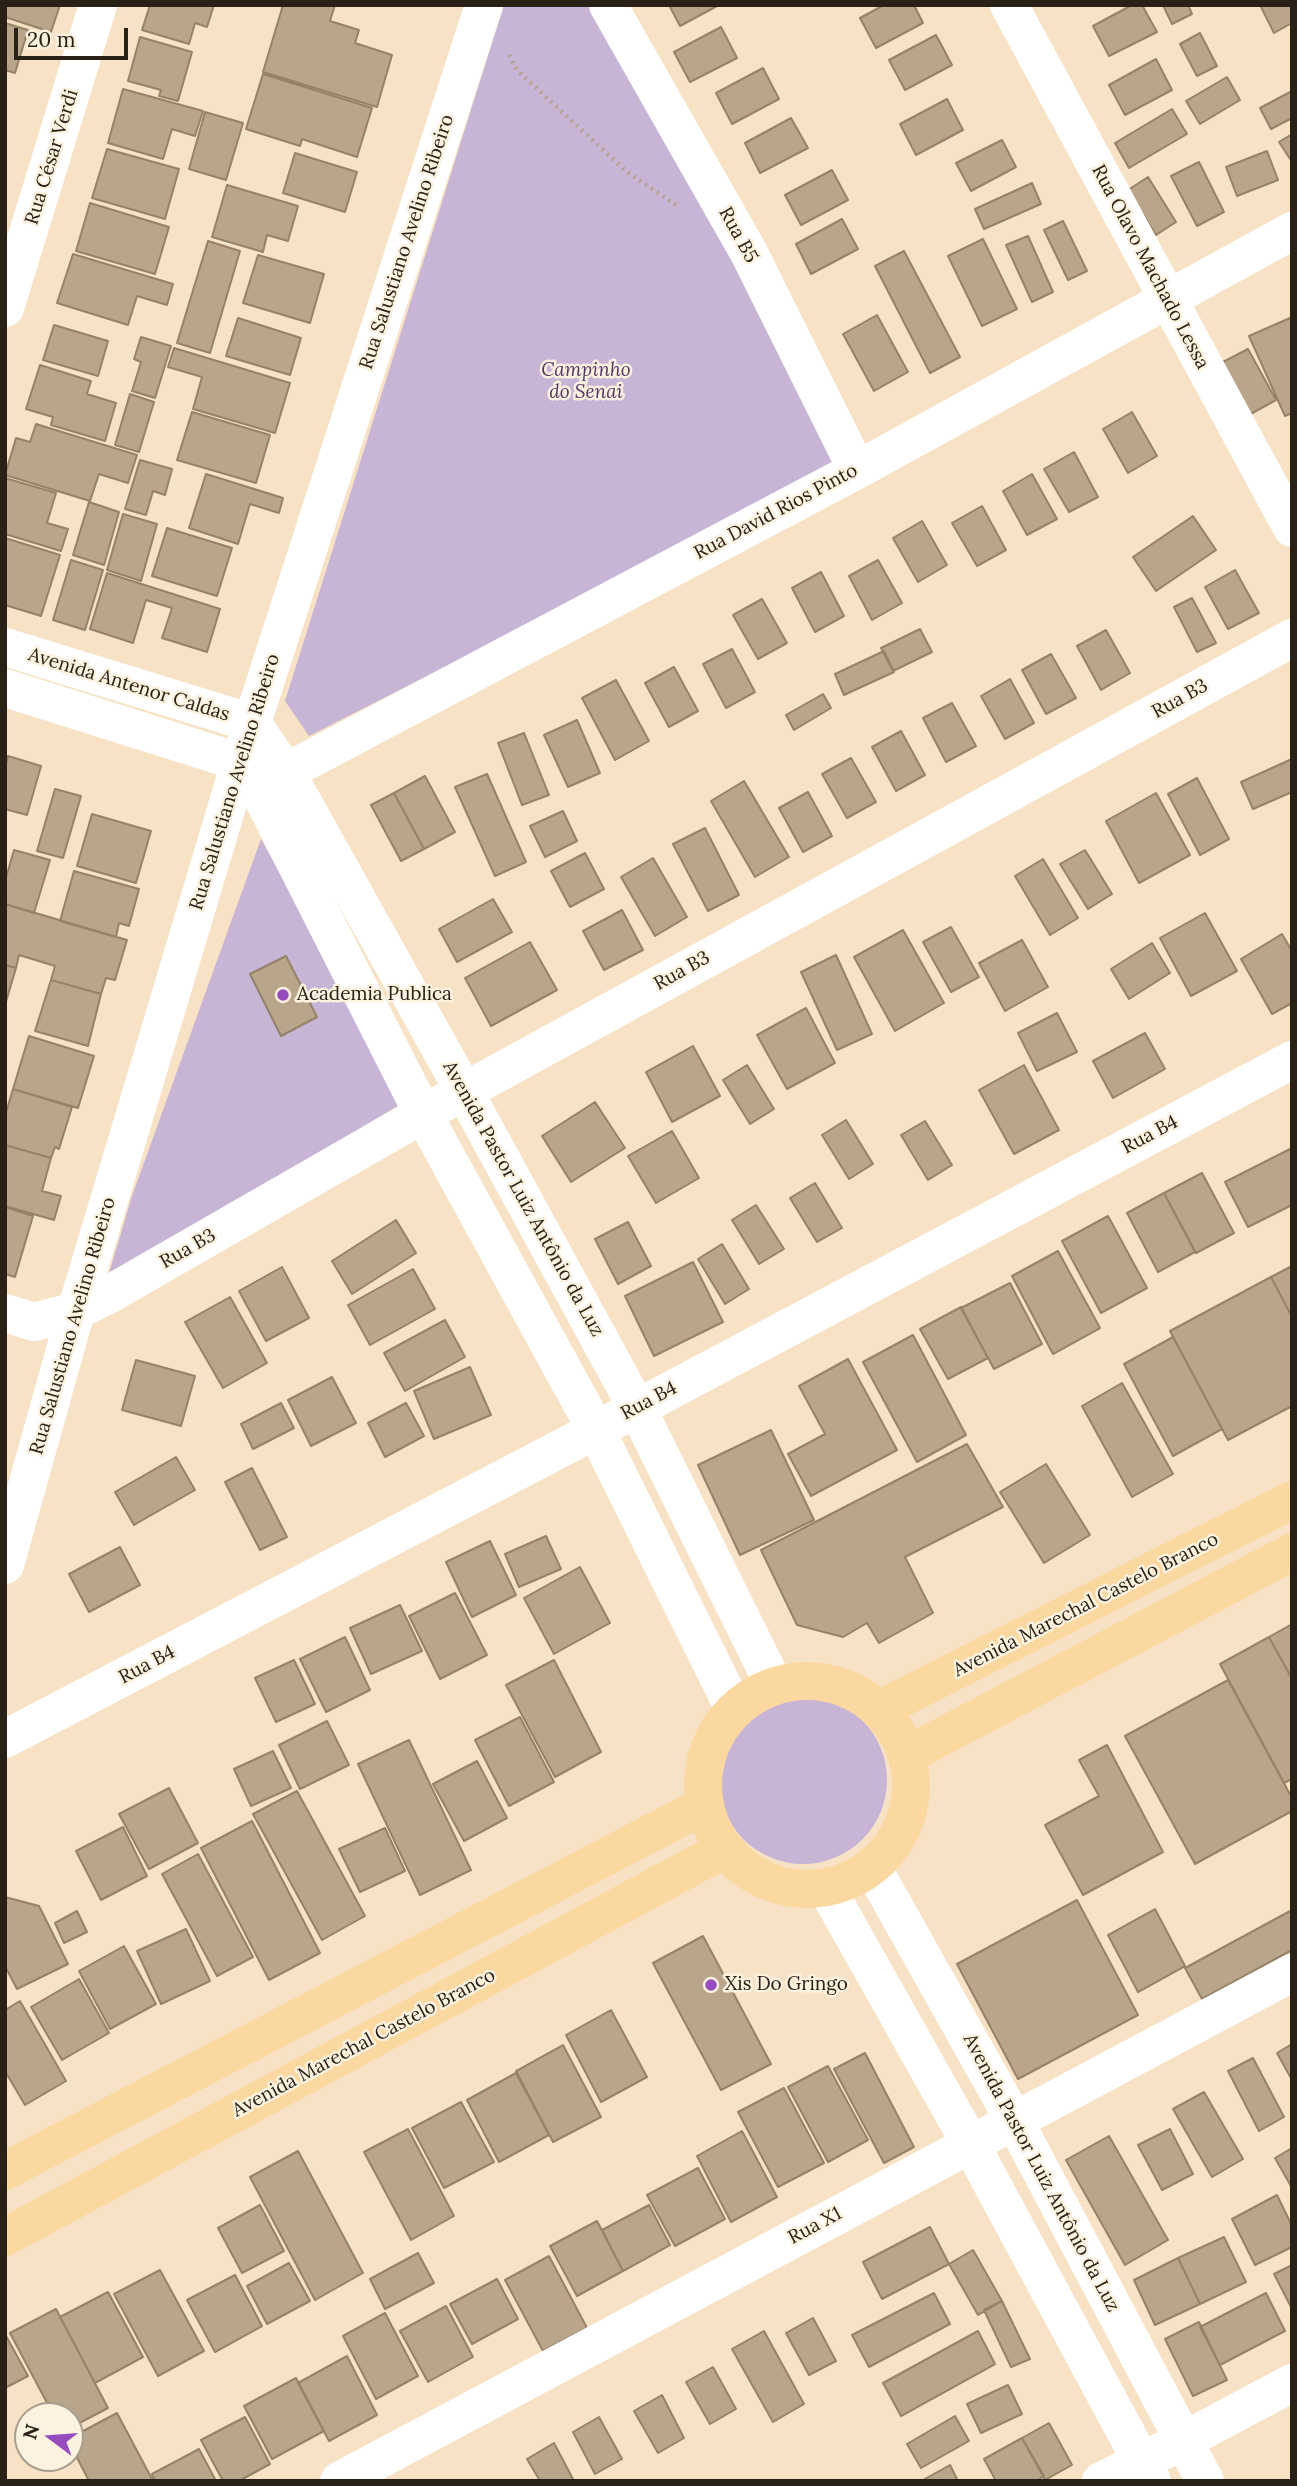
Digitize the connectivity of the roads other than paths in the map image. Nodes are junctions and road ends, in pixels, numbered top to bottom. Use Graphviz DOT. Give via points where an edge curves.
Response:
graph roads {
  1 [pos="98,5"];
  2 [pos="608,5"];
  3 [pos="1009,5"];
  4 [pos="480,6"];
  5 [pos="1292,231"];
  6 [pos="1167,300"];
  7 [pos="5,308"];
  8 [pos="858,470"];
  9 [pos="1292,528"];
  10 [pos="1292,638"];
  11 [pos="5,647"];
  12 [pos="5,688"];
  13 [pos="252,723"];
  14 [pos="261,774"];
  15 [pos="1292,1060"];
  16 [pos="464,1091"];
  17 [pos="423,1114"];
  18 [pos="76,1311"];
  19 [pos="5,1313"];
  20 [pos="636,1408"];
  21 [pos="596,1430"];
  22 [pos="1292,1500"];
  23 [pos="1292,1552"];
  24 [pos="5,1565"];
  25 [pos="774,1685"];
  26 [pos="734,1709"];
  27 [pos="880,1709"];
  28 [pos="5,1739"];
  29 [pos="907,1755"];
  30 [pos="703,1806"];
  31 [pos="723,1850"];
  32 [pos="872,1867"];
  33 [pos="827,1889"];
  34 [pos="1292,1973"];
  35 [pos="1014,2120"];
  36 [pos="970,2143"];
  37 [pos="5,2171"];
  38 [pos="5,2237"];
  39 [pos="1292,2383"];
  40 [pos="1183,2441"];
  41 [pos="1146,2470"];
  42 [pos="339,2481"];
  43 [pos="1101,2481"];
  44 [pos="1205,2481"];
  1 -- 7 [label="street, Rua César Verdi"];
  2 -- 8 [label="street, Rua B5" via="749,253"];
  3 -- 6 [label="street, Rua Olavo Machado Lessa"];
  4 -- 13 [label="street, Rua Salustiano Avelino Ribeiro"];
  5 -- 6 [label="street, Rua David Rios Pinto"];
  6 -- 8 [label="street, Rua David Rios Pinto"];
  6 -- 9 [label="street, Rua Olavo Machado Lessa"];
  8 -- 14 [label="street, Rua David Rios Pinto"];
  10 -- 16 [label="street, Rua B3"];
  11 -- 13 [label="street, Avenida Antenor Caldas"];
  12 -- 14 [label="street, Avenida Antenor Caldas"];
  13 -- 14 [label="street, Rua Salustiano Avelino Ribeiro"];
  14 -- 16 [label="street, Avenida Pastor Luiz Antônio da Luz"];
  14 -- 17 [label="street"];
  14 -- 18 [label="street, Rua Salustiano Avelino Ribeiro"];
  15 -- 20 [label="street, Rua B4"];
  16 -- 17 [label="street, Rua B3"];
  16 -- 20 [label="street, Avenida Pastor Luiz Antônio da Luz"];
  17 -- 18 [label="street, Rua B3"];
  17 -- 21 [label="street"];
  18 -- 19 [label="street, Rua B3" via="34,1322"];
  18 -- 24 [label="street, Rua Salustiano Avelino Ribeiro"];
  20 -- 21 [label="street, Rua B4"];
  20 -- 25 [label="street, Avenida Pastor Luiz Antônio da Luz"];
  21 -- 26 [label="street"];
  21 -- 28 [label="street, Rua B4"];
  22 -- 27 [label="main road, Avenida Marechal Castelo Branco"];
  23 -- 29 [label="main road"];
  25 -- 26 [label="main road"];
  25 -- 27 [label="main road" via="830,1682 857,1692"];
  26 -- 30 [label="main road" via="713,1738 703,1771"];
  27 -- 29 [label="main road" via="897,1730"];
  29 -- 32 [label="main road" via="912,1786 907,1816 894,1844"];
  30 -- 31 [label="main road"];
  30 -- 37 [label="main road"];
  31 -- 33 [label="main road" via="744,1870 769,1884 797,1891"];
  31 -- 38 [label="main road, Avenida Marechal Castelo Branco"];
  32 -- 33 [label="main road"];
  32 -- 35 [label="street, Avenida Pastor Luiz Antônio da Luz"];
  33 -- 36 [label="street"];
  34 -- 35 [label="street, Rua X1"];
  35 -- 36 [label="street, Rua X1"];
  35 -- 40 [label="street, Avenida Pastor Luiz Antônio da Luz"];
  36 -- 41 [label="street"];
  36 -- 42 [label="street, Rua X1"];
  39 -- 40 [label="street"];
  40 -- 41 [label="street"];
  40 -- 44 [label="street, Avenida Pastor Luiz Antônio da Luz"];
  41 -- 43 [label="street"];
}
